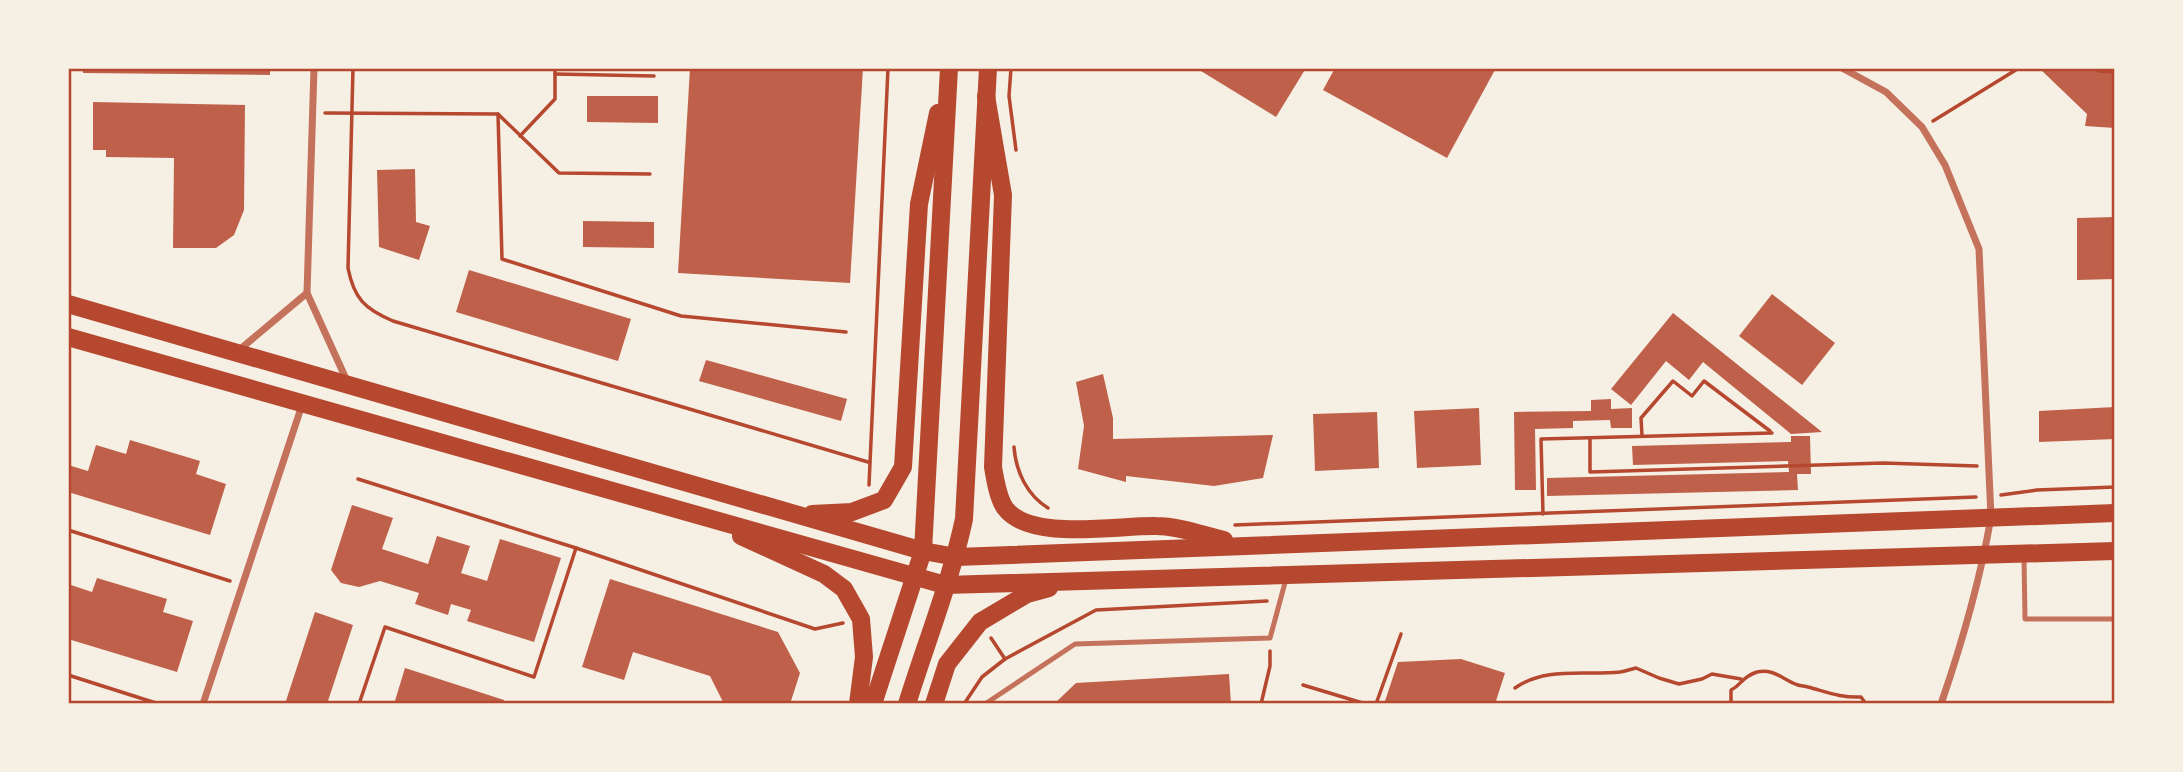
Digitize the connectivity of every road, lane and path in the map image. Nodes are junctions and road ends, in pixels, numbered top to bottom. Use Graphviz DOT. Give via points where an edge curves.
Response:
graph roads {
  1 [pos="314,68"];
  2 [pos="353,68"];
  3 [pos="555,68"];
  4 [pos="888,68"];
  5 [pos="948,68"];
  6 [pos="988,68"];
  7 [pos="1011,68"];
  8 [pos="1842,68"];
  9 [pos="2019,68"];
  10 [pos="2096,68"];
  11 [pos="2115,72"];
  12 [pos="555,74"];
  13 [pos="653,76"];
  14 [pos="986,96"];
  15 [pos="313,112"];
  16 [pos="351,113"];
  17 [pos="498,114"];
  18 [pos="1922,127"];
  19 [pos="520,136"];
  20 [pos="1018,161"];
  21 [pos="650,174"];
  22 [pos="307,293"];
  23 [pos="68,304"];
  24 [pos="846,332"];
  25 [pos="68,337"];
  26 [pos="236,353"];
  27 [pos="349,386"];
  28 [pos="303,402"];
  29 [pos="1014,436"];
  30 [pos="1642,436"];
  31 [pos="1590,438"];
  32 [pos="869,462"];
  33 [pos="1990,466"];
  34 [pos="358,479"];
  35 [pos="2115,487"];
  36 [pos="1992,497"];
  37 [pos="884,500"];
  38 [pos="1051,510"];
  39 [pos="690,512"];
  40 [pos="2115,513"];
  41 [pos="1543,514"];
  42 [pos="799,515"];
  43 [pos="1991,517"];
  44 [pos="1226,526"];
  45 [pos="68,530"];
  46 [pos="1248,546"];
  47 [pos="576,548"];
  48 [pos="923,551"];
  49 [pos="2115,551"];
  50 [pos="2024,554"];
  51 [pos="1985,555"];
  52 [pos="956,557"];
  53 [pos="1287,575"];
  54 [pos="916,576"];
  55 [pos="1076,581"];
  56 [pos="945,584"];
  57 [pos="243,585"];
  58 [pos="1280,600"];
  59 [pos="2115,617"];
  60 [pos="861,619"];
  61 [pos="980,622"];
  62 [pos="1401,634"];
  63 [pos="1270,638"];
  64 [pos="1005,659"];
  65 [pos="68,675"];
  66 [pos="1741,679"];
  67 [pos="1303,685"];
  68 [pos="1516,688"];
  69 [pos="159,704"];
  70 [pos="203,704"];
  71 [pos="359,704"];
  72 [pos="858,704"];
  73 [pos="873,704"];
  74 [pos="907,704"];
  75 [pos="934,704"];
  76 [pos="964,704"];
  77 [pos="985,704"];
  78 [pos="1261,704"];
  79 [pos="1366,704"];
  80 [pos="1376,704"];
  81 [pos="1728,704"];
  82 [pos="1866,704"];
  83 [pos="1941,704"];
  1 -- 15 [label="street"];
  2 -- 16 [label="path"];
  3 -- 12 [label="path"];
  4 -- 32 [label="path"];
  5 -- 37 [label="main road" via="919,204 903,467"];
  5 -- 48 [label="main road"];
  6 -- 14 [label="main road"];
  7 -- 20 [label="path" via="1009,96"];
  8 -- 18 [label="street" via="1886,92"];
  9 -- 18 [label="path"];
  10 -- 11 [label="path"];
  12 -- 13 [label="path"];
  12 -- 19 [label="path" via="555,99"];
  14 -- 46 [label="main road" via="1003,195 993,467 1006,509 1030,525 1056,530 1159,526"];
  14 -- 52 [label="main road" via="964,519"];
  15 -- 16 [label="path"];
  15 -- 22 [label="street"];
  16 -- 17 [label="path"];
  16 -- 32 [label="path" via="348,268 360,301 376,313"];
  17 -- 19 [label="path"];
  17 -- 24 [label="path" via="502,259 681,316"];
  18 -- 33 [label="street" via="1945,165 1979,249"];
  19 -- 21 [label="path" via="559,173"];
  22 -- 26 [label="street"];
  22 -- 27 [label="street"];
  23 -- 26 [label="main road"];
  25 -- 28 [label="main road"];
  26 -- 27 [label="main road"];
  27 -- 42 [label="main road"];
  28 -- 39 [label="main road"];
  28 -- 57 [label="street"];
  29 -- 38 [label="path" via="1024,483 1032,496"];
  30 -- 30 [label="path" via="1707,435 1772,433 1704,381 1692,396 1673,381 1641,418"];
  30 -- 31 [label="path"];
  31 -- 33 [label="path" via="1590,472 1883,463"];
  31 -- 41 [label="path" via="1541,439"];
  32 -- 37 [label="path" via="867,483"];
  33 -- 36 [label="street"];
  34 -- 47 [label="path"];
  35 -- 36 [label="path"];
  36 -- 41 [label="path"];
  36 -- 43 [label="street"];
  37 -- 42 [label="main road" via="852,512"];
  39 -- 54 [label="main road"];
  39 -- 60 [label="main road" via="824,574 844,589"];
  40 -- 43 [label="main road"];
  41 -- 44 [label="path"];
  42 -- 48 [label="main road"];
  43 -- 46 [label="main road"];
  43 -- 51 [label="street"];
  45 -- 57 [label="path"];
  46 -- 52 [label="main road"];
  47 -- 60 [label="path" via="815,629"];
  47 -- 71 [label="path" via="534,677 385,627"];
  48 -- 52 [label="main road"];
  48 -- 54 [label="main road"];
  49 -- 50 [label="main road"];
  50 -- 51 [label="main road"];
  50 -- 59 [label="lane" via="2025,619"];
  51 -- 53 [label="main road"];
  51 -- 83 [label="street"];
  52 -- 56 [label="main road"];
  53 -- 55 [label="main road"];
  53 -- 58 [label="lane"];
  54 -- 56 [label="main road"];
  54 -- 73 [label="main road"];
  55 -- 56 [label="main road"];
  55 -- 61 [label="main road" via="1027,594"];
  56 -- 74 [label="main road"];
  57 -- 70 [label="street"];
  58 -- 63 [label="lane"];
  58 -- 64 [label="path" via="1096,610"];
  60 -- 72 [label="main road" via="864,657"];
  61 -- 64 [label="path"];
  61 -- 75 [label="main road" via="947,664"];
  62 -- 80 [label="path"];
  63 -- 77 [label="lane" via="1075,643"];
  63 -- 78 [label="path" via="1270,666"];
  64 -- 76 [label="path" via="982,677"];
  65 -- 69 [label="path"];
  66 -- 68 [label="path" via="1712,674 1679,684 1636,667 1618,673 1550,674"];
  66 -- 81 [label="path" via="1731,690"];
  66 -- 82 [label="path" via="1763,671 1779,674 1801,687 1861,697"];
  67 -- 79 [label="path"];
}
